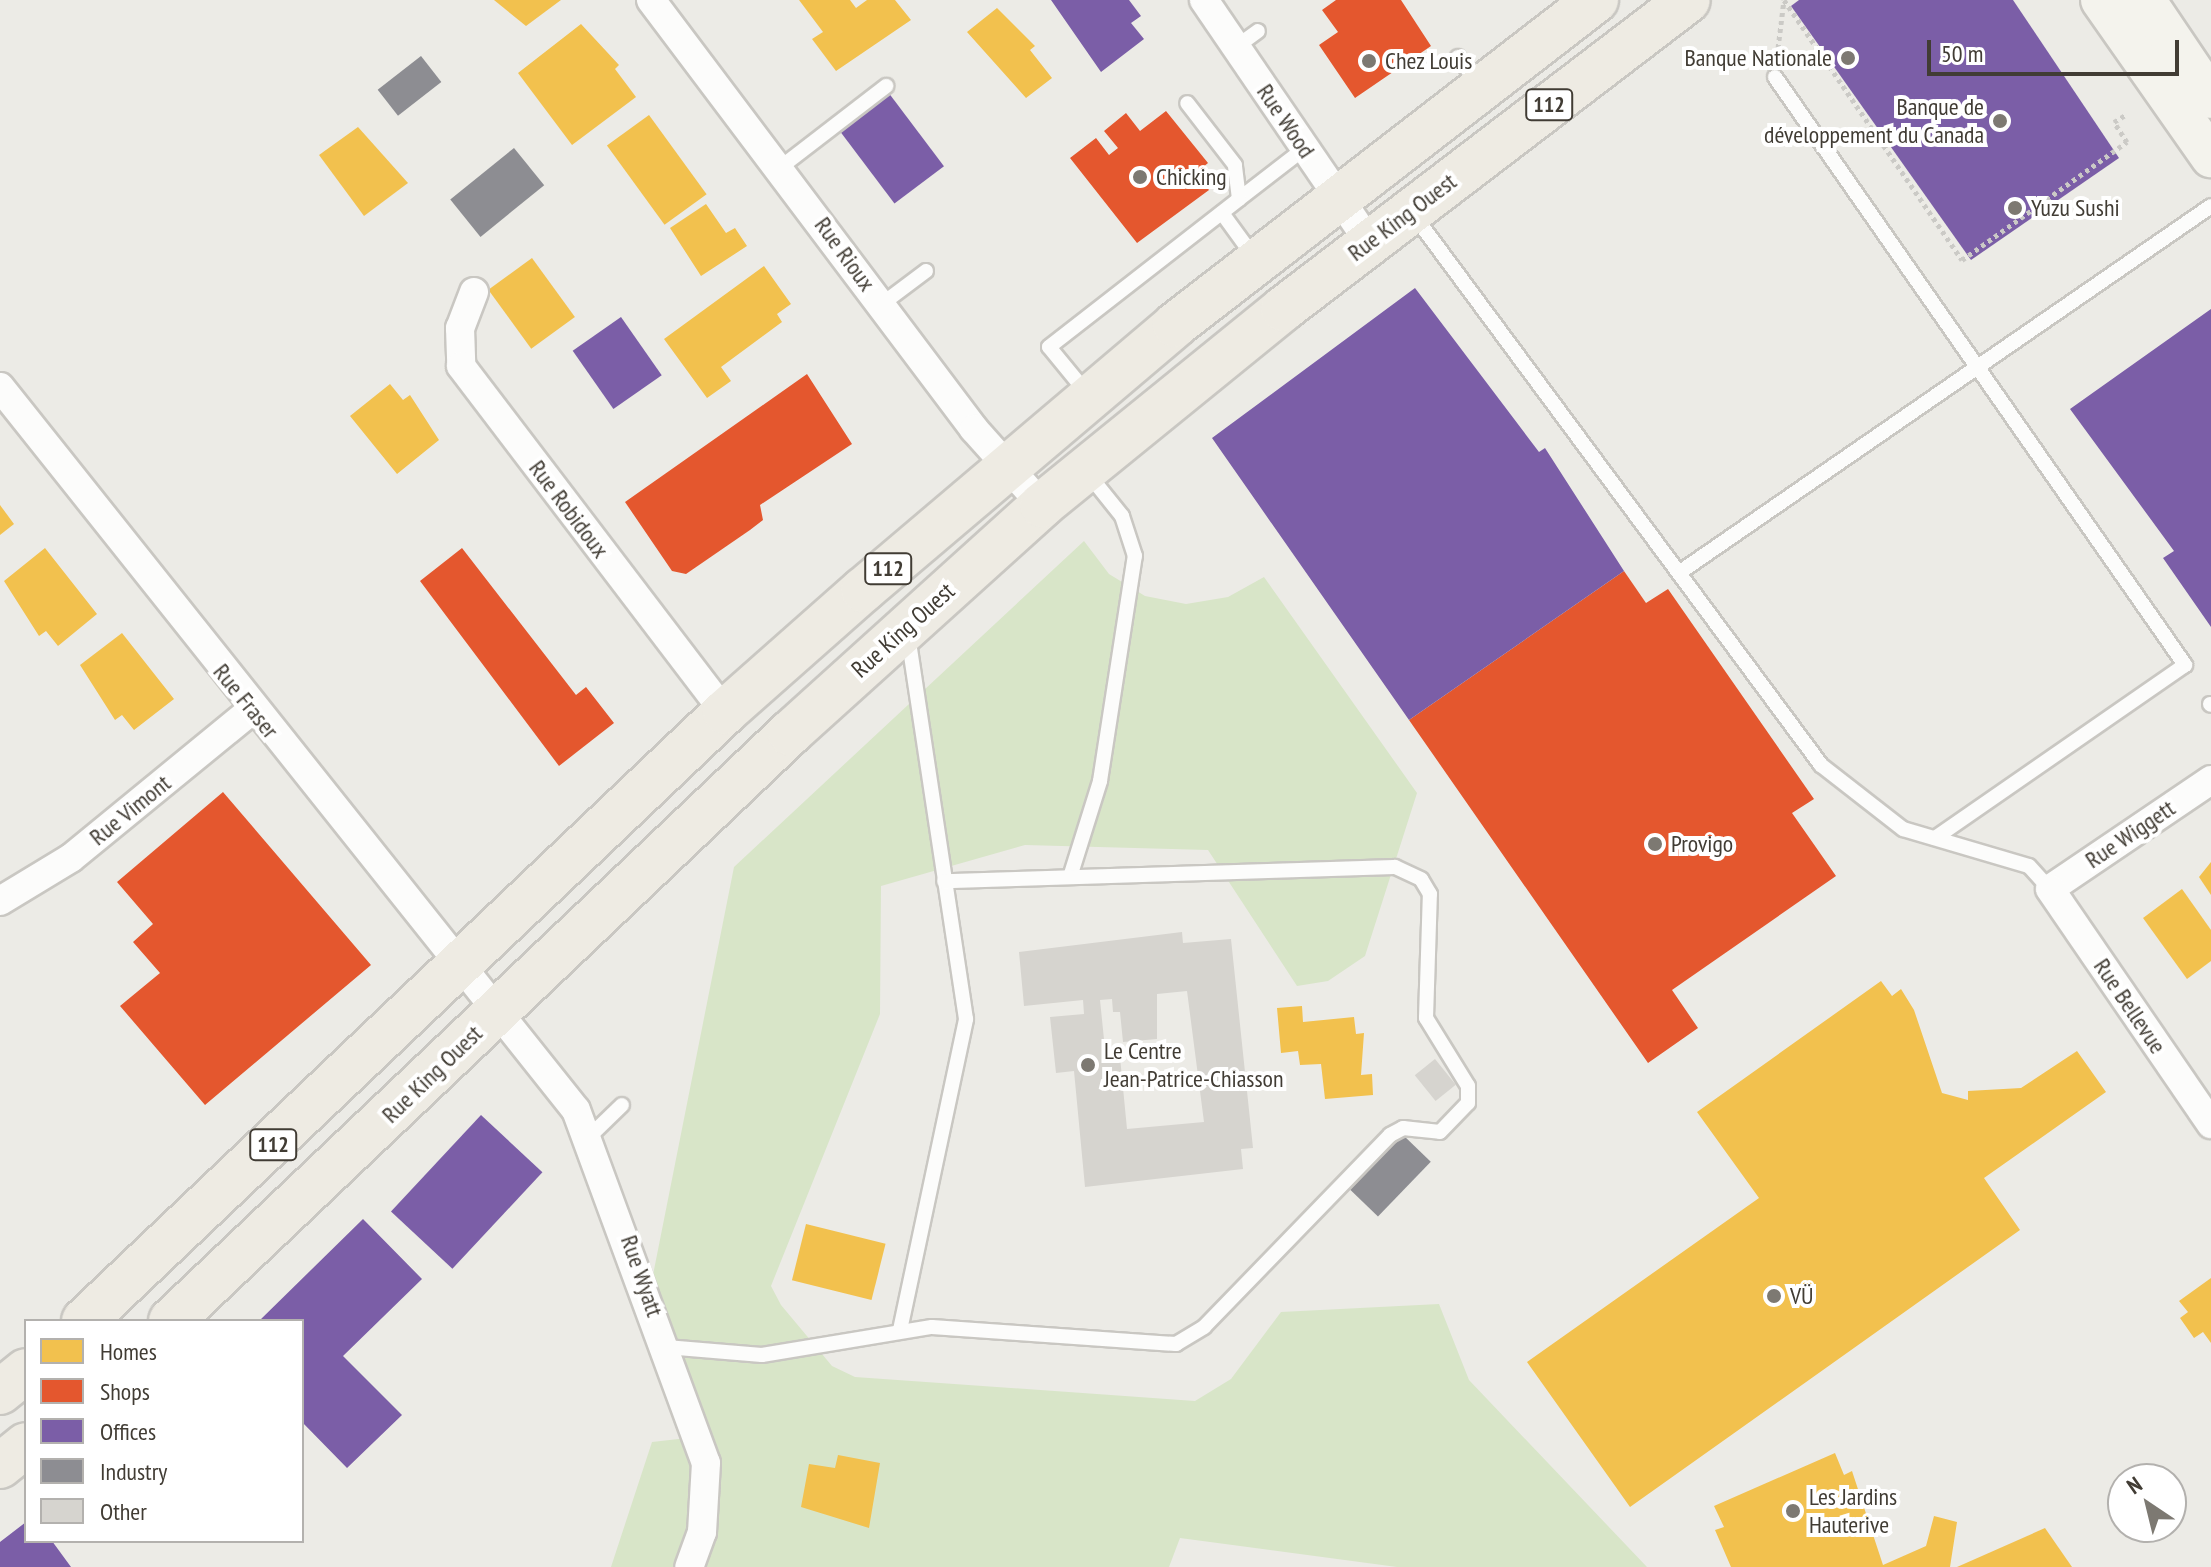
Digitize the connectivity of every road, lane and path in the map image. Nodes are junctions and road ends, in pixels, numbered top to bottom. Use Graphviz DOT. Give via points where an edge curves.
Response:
graph roads {
  1 [pos="651,0"];
  2 [pos="1204,0"];
  3 [pos="1596,0"];
  4 [pos="1688,0"];
  5 [pos="1784,0"];
  6 [pos="2101,0"];
  7 [pos="2145,0"];
  8 [pos="1775,77"];
  9 [pos="886,86"];
  10 [pos="2211,98"];
  11 [pos="1187,103"];
  12 [pos="2127,114"];
  13 [pos="1305,148"];
  14 [pos="2211,157"];
  15 [pos="781,167"];
  16 [pos="1338,197"];
  17 [pos="1239,199"];
  18 [pos="2211,206"];
  19 [pos="1410,210"];
  20 [pos="1222,213"];
  21 [pos="1369,242"];
  22 [pos="1257,260"];
  23 [pos="926,271"];
  24 [pos="474,292"];
  25 [pos="882,304"];
  26 [pos="1977,366"];
  27 [pos="1091,397"];
  28 [pos="4,399"];
  29 [pos="1007,467"];
  30 [pos="1086,470"];
  31 [pos="1042,505"];
  32 [pos="1683,570"];
  33 [pos="907,625"];
  34 [pos="253,709"];
  35 [pos="725,712"];
  36 [pos="2211,780"];
  37 [pos="1935,838"];
  38 [pos="1070,877"];
  39 [pos="944,881"];
  40 [pos="2050,889"];
  41 [pos="0,901"];
  42 [pos="461,967"];
  43 [pos="498,1011"];
  44 [pos="622,1105"];
  45 [pos="2211,1124"];
  46 [pos="591,1135"];
  47 [pos="86,1319"];
  48 [pos="173,1319"];
  49 [pos="900,1330"];
  50 [pos="666,1347"];
  51 [pos="24,1373"];
  52 [pos="0,1392"];
  53 [pos="24,1447"];
  54 [pos="0,1466"];
  55 [pos="689,1567"];
  1 -- 15 [label="street, Rue Rioux"];
  2 -- 13 [label="street, Rue Wood" via="1247,39"];
  3 -- 16 [label="main road, 112" via="1469,72"];
  4 -- 19 [label="main road, Rue King Ouest / 112"];
  5 -- 8 [label="path"];
  5 -- 12 [label="path" via="1962,260 2127,142 2114,122"];
  6 -- 14 [label="main road"];
  7 -- 10 [label="main road"];
  8 -- 26 [label="lane"];
  9 -- 15 [label="lane"];
  11 -- 17 [label="lane" via="1235,165"];
  13 -- 16 [label="street, Rue Wood"];
  13 -- 17 [label="lane"];
  15 -- 25 [label="street, Rue Rioux"];
  16 -- 21 [label="street, Rue Wood"];
  16 -- 22 [label="main road, 112"];
  17 -- 20 [label="lane"];
  18 -- 26 [label="lane"];
  19 -- 21 [label="main road, Rue King Ouest / 112"];
  19 -- 32 [label="lane"];
  20 -- 22 [label="lane"];
  20 -- 27 [label="lane" via="1049,347"];
  21 -- 30 [label="main road, Rue King Ouest / 112"];
  22 -- 27 [label="main road, 112"];
  23 -- 25 [label="lane"];
  24 -- 35 [label="street, Rue Robidoux" via="460,328 461,366"];
  25 -- 29 [label="street, Rue Rioux"];
  26 -- 32 [label="lane"];
  26 -- 37 [label="lane" via="2185,665"];
  27 -- 29 [label="main road, 112"];
  28 -- 34 [label="street, Rue Fraser"];
  29 -- 31 [label="street, Rue Rioux"];
  29 -- 35 [label="main road, 112"];
  30 -- 31 [label="main road, Rue King Ouest / 112"];
  30 -- 38 [label="lane" via="1122,516 1135,556 1100,781"];
  31 -- 33 [label="main road, Rue King Ouest / 112"];
  32 -- 37 [label="lane" via="1821,765 1876,813"];
  33 -- 39 [label="lane"];
  33 -- 43 [label="main road, Rue King Ouest / 112"];
  34 -- 41 [label="street, Rue Vimont" via="71,858"];
  34 -- 42 [label="street, Rue Fraser"];
  35 -- 42 [label="main road, 112"];
  36 -- 40 [label="street, Rue Wiggett"];
  37 -- 40 [label="lane" via="2029,866"];
  38 -- 39 [label="lane"];
  38 -- 49 [label="lane" via="1383,867 1421,879 1434,920 1426,1018 1468,1086 1468,1103 1440,1132 1403,1128 1390,1135 1190,1339"];
  39 -- 49 [label="lane" via="966,1019"];
  40 -- 45 [label="street, Rue Bellevue"];
  42 -- 43 [label="street, Rue Fraser"];
  42 -- 47 [label="main road, 112"];
  43 -- 46 [label="street, Rue Wyatt"];
  43 -- 48 [label="main road, Rue King Ouest / 112"];
  44 -- 46 [label="lane"];
  46 -- 50 [label="street, Rue Wyatt"];
  49 -- 50 [label="lane" via="762,1355"];
  50 -- 55 [label="street, Rue Wyatt" via="706,1463 702,1532"];
  51 -- 52 [label="main road"];
  53 -- 54 [label="main road"];
}
